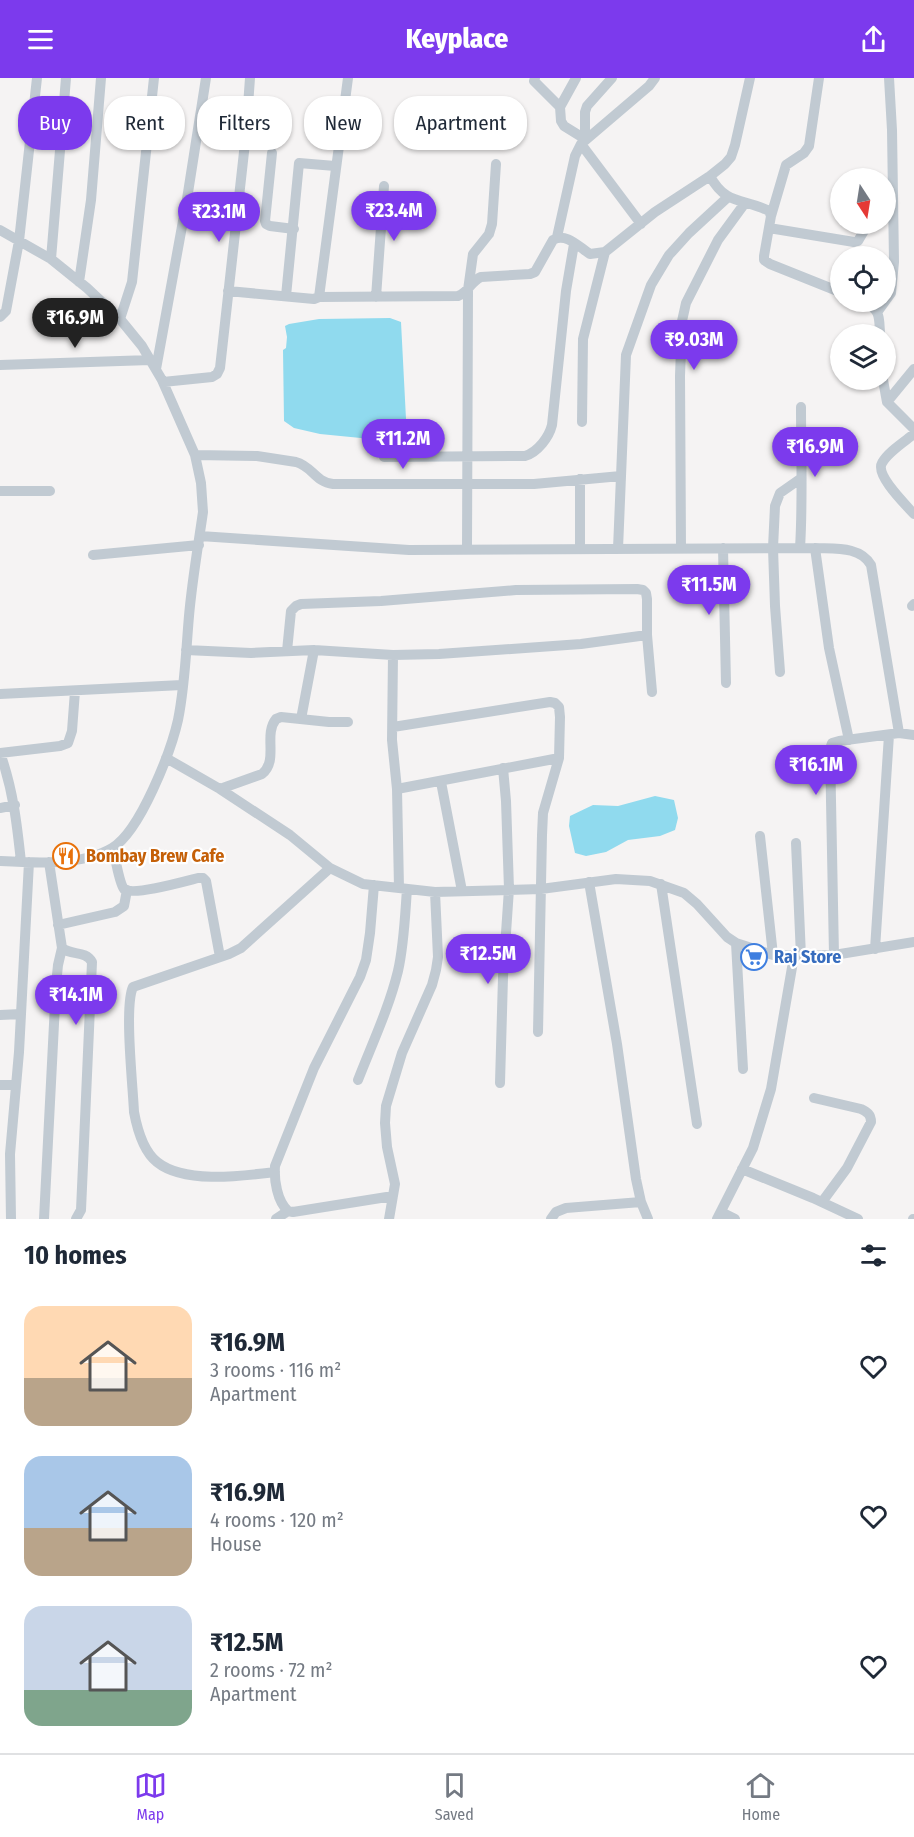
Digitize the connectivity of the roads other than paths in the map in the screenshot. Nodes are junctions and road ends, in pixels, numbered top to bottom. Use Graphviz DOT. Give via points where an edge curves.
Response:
graph roads {
  1 [pos="37,78"];
  2 [pos="66,78"];
  3 [pos="101,78"];
  4 [pos="154,78"];
  5 [pos="206,78"];
  6 [pos="250,78"];
  7 [pos="348,78"];
  8 [pos="535,78"];
  9 [pos="576,78"];
  10 [pos="612,78"];
  11 [pos="655,78"];
  12 [pos="750,78"];
  13 [pos="819,78"];
  14 [pos="889,78"];
  15 [pos="560,108"];
  16 [pos="583,141"];
  17 [pos="272,153"];
  18 [pos="496,164"];
  19 [pos="336,166"];
  20 [pos="889,168"];
  21 [pos="710,176"];
  22 [pos="384,186"];
  23 [pos="728,198"];
  24 [pos="745,203"];
  25 [pos="771,216"];
  26 [pos="641,224"];
  27 [pos="769,228"];
  28 [pos="294,229"];
  29 [pos="0,230"];
  30 [pos="863,234"];
  31 [pos="557,237"];
  32 [pos="19,241"];
  33 [pos="574,244"];
  34 [pos="605,252"];
  35 [pos="51,259"];
  36 [pos="79,282"];
  37 [pos="830,288"];
  38 [pos="468,290"];
  39 [pos="228,291"];
  40 [pos="286,296"];
  41 [pos="320,297"];
  42 [pos="376,297"];
  43 [pos="0,317"];
  44 [pos="120,319"];
  45 [pos="0,365"];
  46 [pos="153,365"];
  47 [pos="914,369"];
  48 [pos="163,382"];
  49 [pos="885,390"];
  50 [pos="887,402"];
  51 [pos="801,407"];
  52 [pos="582,422"];
  53 [pos="914,429"];
  54 [pos="914,434"];
  55 [pos="195,456"];
  56 [pos="384,457"];
  57 [pos="468,457"];
  58 [pos="621,476"];
  59 [pos="580,479"];
  60 [pos="800,479"];
  61 [pos="468,484"];
  62 [pos="0,491"];
  63 [pos="50,491"];
  64 [pos="914,514"];
  65 [pos="199,540"];
  66 [pos="681,548"];
  67 [pos="723,548"];
  68 [pos="773,548"];
  69 [pos="800,548"];
  70 [pos="815,548"];
  71 [pos="467,549"];
  72 [pos="580,549"];
  73 [pos="618,549"];
  74 [pos="93,555"];
  75 [pos="647,635"];
  76 [pos="186,650"];
  77 [pos="314,650"];
  78 [pos="286,651"];
  79 [pos="393,655"];
  80 [pos="780,672"];
  81 [pos="726,683"];
  82 [pos="182,685"];
  83 [pos="75,691"];
  84 [pos="652,692"];
  85 [pos="0,694"];
  86 [pos="301,719"];
  87 [pos="348,722"];
  88 [pos="393,727"];
  89 [pos="894,734"];
  90 [pos="914,735"];
  91 [pos="849,740"];
  92 [pos="1,757"];
  93 [pos="166,758"];
  94 [pos="559,758"];
  95 [pos="503,768"];
  96 [pos="441,782"];
  97 [pos="220,789"];
  98 [pos="397,789"];
  99 [pos="15,805"];
  100 [pos="0,808"];
  101 [pos="760,836"];
  102 [pos="796,843"];
  103 [pos="113,848"];
  104 [pos="0,861"];
  105 [pos="25,862"];
  106 [pos="49,862"];
  107 [pos="330,868"];
  108 [pos="589,882"];
  109 [pos="661,884"];
  110 [pos="374,885"];
  111 [pos="403,889"];
  112 [pos="509,889"];
  113 [pos="541,889"];
  114 [pos="127,890"];
  115 [pos="462,891"];
  116 [pos="435,892"];
  117 [pos="58,925"];
  118 [pos="914,942"];
  119 [pos="736,943"];
  120 [pos="62,948"];
  121 [pos="875,949"];
  122 [pos="774,955"];
  123 [pos="834,955"];
  124 [pos="797,956"];
  125 [pos="220,957"];
  126 [pos="21,1014"];
  127 [pos="0,1015"];
  128 [pos="538,1032"];
  129 [pos="743,1069"];
  130 [pos="358,1080"];
  131 [pos="500,1083"];
  132 [pos="16,1084"];
  133 [pos="0,1085"];
  134 [pos="814,1098"];
  135 [pos="697,1124"];
  136 [pos="5,1154"];
  137 [pos="742,1169"];
  138 [pos="275,1172"];
  139 [pos="5,1183"];
  140 [pos="393,1196"];
  141 [pos="641,1202"];
  142 [pos="822,1202"];
  143 [pos="288,1211"];
  144 [pos="719,1215"];
  145 [pos="12,1219"];
  146 [pos="44,1219"];
  147 [pos="76,1219"];
  148 [pos="90,1219"];
  149 [pos="276,1219"];
  150 [pos="389,1219"];
  151 [pos="551,1219"];
  152 [pos="648,1219"];
  153 [pos="735,1219"];
  154 [pos="858,1219"];
  1 -- 32 [label="street"];
  2 -- 35 [label="street"];
  3 -- 36 [label="street" via="91,200"];
  4 -- 44 [label="street" via="132,282"];
  5 -- 46 [label="street" via="187,199"];
  6 -- 39 [label="street"];
  7 -- 19 [label="street"];
  8 -- 15 [label="street"];
  9 -- 15 [label="street"];
  10 -- 16 [label="street" via="587,106"];
  11 -- 16 [label="street"];
  12 -- 21 [label="street" via="731,157"];
  13 -- 25 [label="street" via="809,146 786,165"];
  14 -- 20 [label="street"];
  15 -- 16 [label="street" via="564,126"];
  16 -- 26 [label="street"];
  16 -- 31 [label="street" via="575,156"];
  17 -- 28 [label="street" via="266,225"];
  18 -- 38 [label="street" via="492,224 473,254"];
  19 -- 28 [label="street" via="299,163"];
  19 -- 41 [label="street"];
  21 -- 23 [label="street"];
  21 -- 26 [label="street"];
  22 -- 42 [label="street"];
  23 -- 24 [label="street"];
  23 -- 58 [label="street" via="676,247 651,285 626,355"];
  24 -- 25 [label="street" via="770,211"];
  24 -- 66 [label="street" via="718,240 686,303 682,321"];
  25 -- 27 [label="street"];
  26 -- 34 [label="street"];
  27 -- 30 [label="street" via="854,242"];
  27 -- 37 [label="street" via="764,260"];
  28 -- 40 [label="street"];
  29 -- 32 [label="street"];
  31 -- 33 [label="street"];
  31 -- 38 [label="street" via="535,272 481,277"];
  32 -- 35 [label="street"];
  32 -- 43 [label="street" via="6,311"];
  33 -- 34 [label="street" via="590,254"];
  33 -- 57 [label="street" via="550,431 536,450 525,456"];
  34 -- 52 [label="street" via="583,339"];
  35 -- 36 [label="street"];
  36 -- 44 [label="street"];
  38 -- 42 [label="street" via="459,296"];
  38 -- 57 [label="street"];
  39 -- 40 [label="street"];
  39 -- 48 [label="street" via="217,374"];
  40 -- 41 [label="street"];
  41 -- 42 [label="street"];
  44 -- 46 [label="street"];
  45 -- 46 [label="street"];
  46 -- 48 [label="street"];
  47 -- 50 [label="street"];
  48 -- 55 [label="street"];
  49 -- 50 [label="street"];
  50 -- 53 [label="street"];
  51 -- 60 [label="street"];
  54 -- 64 [label="street" via="880,468 885,480"];
  55 -- 61 [label="street" via="257,456 297,462 324,484"];
  55 -- 65 [label="street" via="201,483"];
  56 -- 57 [label="street"];
  57 -- 61 [label="street"];
  58 -- 59 [label="street"];
  58 -- 73 [label="street"];
  59 -- 61 [label="street"];
  59 -- 72 [label="street"];
  60 -- 68 [label="street" via="776,500"];
  60 -- 69 [label="street"];
  61 -- 71 [label="street"];
  62 -- 63 [label="street"];
  65 -- 71 [label="street"];
  65 -- 74 [label="street"];
  65 -- 76 [label="street"];
  66 -- 67 [label="street"];
  66 -- 73 [label="street"];
  67 -- 68 [label="street"];
  67 -- 81 [label="street"];
  68 -- 69 [label="street"];
  68 -- 80 [label="street"];
  69 -- 70 [label="street"];
  70 -- 89 [label="street" via="854,551 871,565"];
  70 -- 91 [label="street" via="829,648"];
  71 -- 72 [label="street"];
  72 -- 73 [label="street"];
  75 -- 78 [label="street" via="648,599 643,590 516,590 301,604 291,611"];
  75 -- 79 [label="street" via="581,644"];
  75 -- 84 [label="street"];
  76 -- 78 [label="street"];
  76 -- 82 [label="street"];
  77 -- 78 [label="street"];
  77 -- 79 [label="street"];
  77 -- 86 [label="street"];
  79 -- 88 [label="street"];
  82 -- 83 [label="street"];
  82 -- 93 [label="street" via="178,720"];
  83 -- 85 [label="street"];
  83 -- 92 [label="street" via="68,743"];
  86 -- 87 [label="street"];
  86 -- 97 [label="street" via="281,717 273,723 268,770"];
  88 -- 94 [label="street" via="550,702 559,707 561,717"];
  88 -- 98 [label="street"];
  89 -- 90 [label="street"];
  89 -- 91 [label="street"];
  89 -- 121 [label="street"];
  91 -- 123 [label="street" via="832,743 830,749"];
  92 -- 99 [label="street"];
  93 -- 97 [label="street"];
  93 -- 103 [label="street" via="142,809"];
  94 -- 95 [label="street"];
  94 -- 113 [label="street" via="543,813"];
  95 -- 96 [label="street"];
  95 -- 112 [label="street"];
  96 -- 98 [label="street"];
  96 -- 115 [label="street"];
  97 -- 107 [label="street" via="290,835"];
  98 -- 111 [label="street"];
  99 -- 100 [label="street"];
  99 -- 105 [label="street"];
  101 -- 122 [label="street"];
  102 -- 124 [label="street"];
  103 -- 106 [label="street" via="91,856"];
  103 -- 114 [label="street" via="121,882"];
  104 -- 105 [label="street"];
  105 -- 106 [label="street"];
  105 -- 126 [label="street"];
  106 -- 117 [label="street"];
  107 -- 110 [label="street"];
  107 -- 125 [label="street" via="241,948"];
  108 -- 109 [label="street" via="616,879"];
  108 -- 113 [label="street"];
  108 -- 141 [label="street"];
  109 -- 119 [label="street" via="684,893"];
  109 -- 135 [label="street"];
  110 -- 111 [label="street"];
  110 -- 138 [label="street" via="366,960 314,1068"];
  111 -- 116 [label="street"];
  111 -- 130 [label="street" via="398,970"];
  112 -- 113 [label="street"];
  112 -- 115 [label="street"];
  112 -- 131 [label="street"];
  113 -- 128 [label="street"];
  114 -- 117 [label="street" via="124,906 116,912"];
  114 -- 125 [label="street" via="203,878"];
  115 -- 116 [label="street"];
  116 -- 140 [label="street" via="436,970 402,1053 386,1106"];
  117 -- 120 [label="street"];
  118 -- 121 [label="street"];
  119 -- 122 [label="street"];
  119 -- 129 [label="street"];
  120 -- 146 [label="street" via="56,985"];
  120 -- 147 [label="street" via="89,956 93,972 81,1210"];
  121 -- 123 [label="street"];
  122 -- 124 [label="street"];
  123 -- 124 [label="street"];
  124 -- 137 [label="street" via="771,1089 753,1148"];
  125 -- 138 [label="street" via="133,987 130,992 136,1124 155,1161 174,1171 210,1177"];
  126 -- 127 [label="street"];
  126 -- 132 [label="street"];
  132 -- 133 [label="street"];
  132 -- 136 [label="street"];
  134 -- 142 [label="street" via="861,1109 871,1116 847,1168"];
  136 -- 139 [label="street"];
  137 -- 142 [label="street"];
  137 -- 144 [label="street"];
  138 -- 143 [label="street" via="281,1202"];
  139 -- 145 [label="street"];
  140 -- 143 [label="street"];
  140 -- 150 [label="street"];
  141 -- 151 [label="street" via="566,1208"];
  141 -- 152 [label="street"];
  142 -- 154 [label="street"];
  143 -- 149 [label="street"];
  144 -- 153 [label="street"];
  147 -- 148 [label="street"];
}
